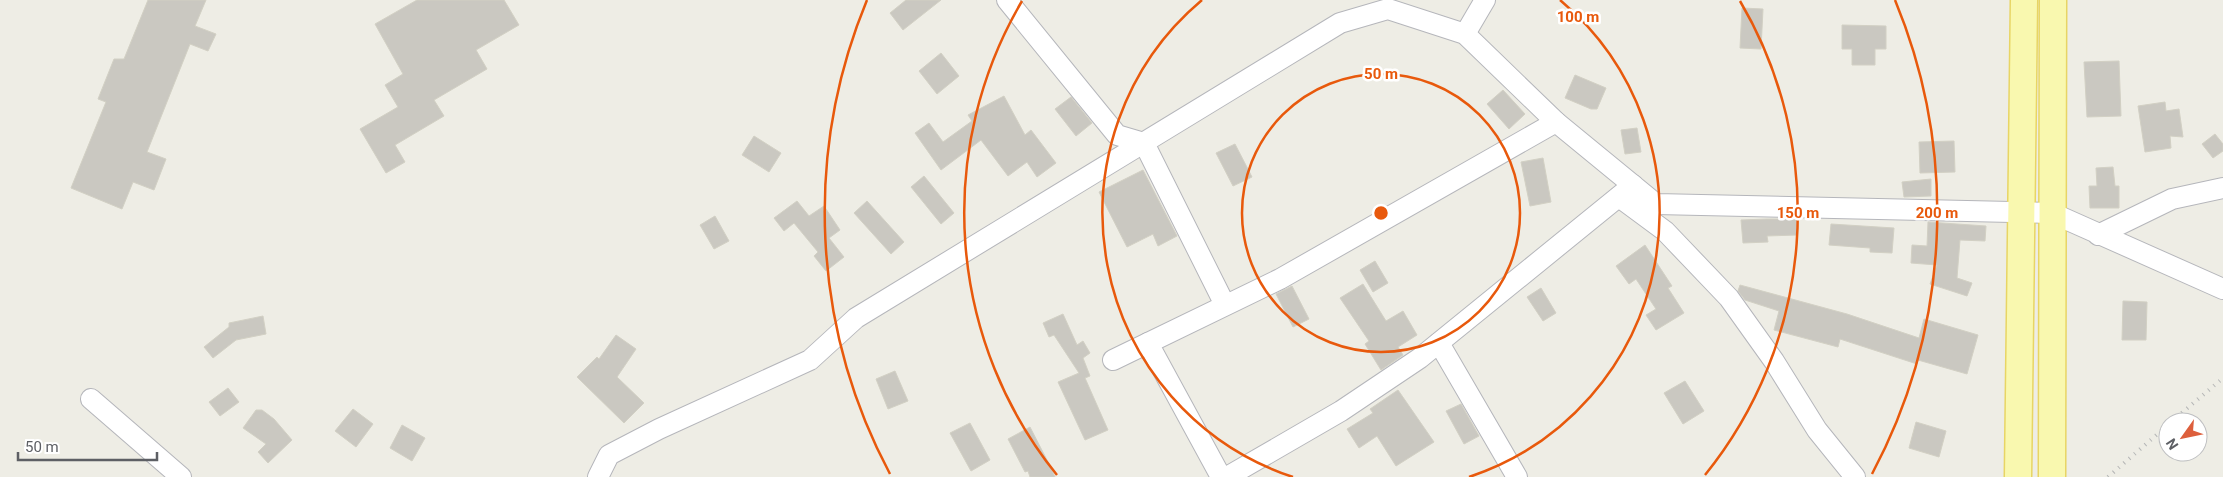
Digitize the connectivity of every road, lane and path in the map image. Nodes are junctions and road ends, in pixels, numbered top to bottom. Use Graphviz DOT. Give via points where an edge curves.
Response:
graph roads {
  1 [pos="1007,0"];
  2 [pos="1485,0"];
  3 [pos="2024,0"];
  4 [pos="2053,0"];
  5 [pos="1465,34"];
  6 [pos="1556,122"];
  7 [pos="1144,143"];
  8 [pos="2223,188"];
  9 [pos="1626,191"];
  10 [pos="2021,212"];
  11 [pos="2052,213"];
  12 [pos="2098,235"];
  13 [pos="2223,288"];
  14 [pos="1225,305"];
  15 [pos="1148,343"];
  16 [pos="1439,343"];
  17 [pos="1113,360"];
  18 [pos="91,399"];
  19 [pos="181,477"];
  20 [pos="598,477"];
  21 [pos="1222,477"];
  22 [pos="1227,477"];
  23 [pos="1516,477"];
  24 [pos="1855,477"];
  25 [pos="2018,477"];
  26 [pos="2052,477"];
  1 -- 7 [label="street" via="1117,135"];
  2 -- 5 [label="street"];
  3 -- 10 [label="main road"];
  4 -- 11 [label="main road"];
  5 -- 6 [label="street"];
  5 -- 7 [label="street" via="1388,9 1340,23"];
  6 -- 9 [label="street"];
  6 -- 14 [label="street" via="1280,279"];
  7 -- 14 [label="street"];
  7 -- 20 [label="street" via="856,318 810,360 609,455"];
  8 -- 12 [label="street" via="2172,199"];
  9 -- 10 [label="street" via="1656,204"];
  9 -- 16 [label="street"];
  9 -- 24 [label="street" via="1729,298 1817,430"];
  10 -- 11 [label="street"];
  10 -- 25 [label="main road"];
  11 -- 12 [label="street"];
  11 -- 26 [label="main road"];
  12 -- 13 [label="street"];
  14 -- 15 [label="street"];
  15 -- 17 [label="street"];
  15 -- 21 [label="street"];
  16 -- 22 [label="street" via="1341,411"];
  16 -- 23 [label="street"];
  18 -- 19 [label="street"];
}
